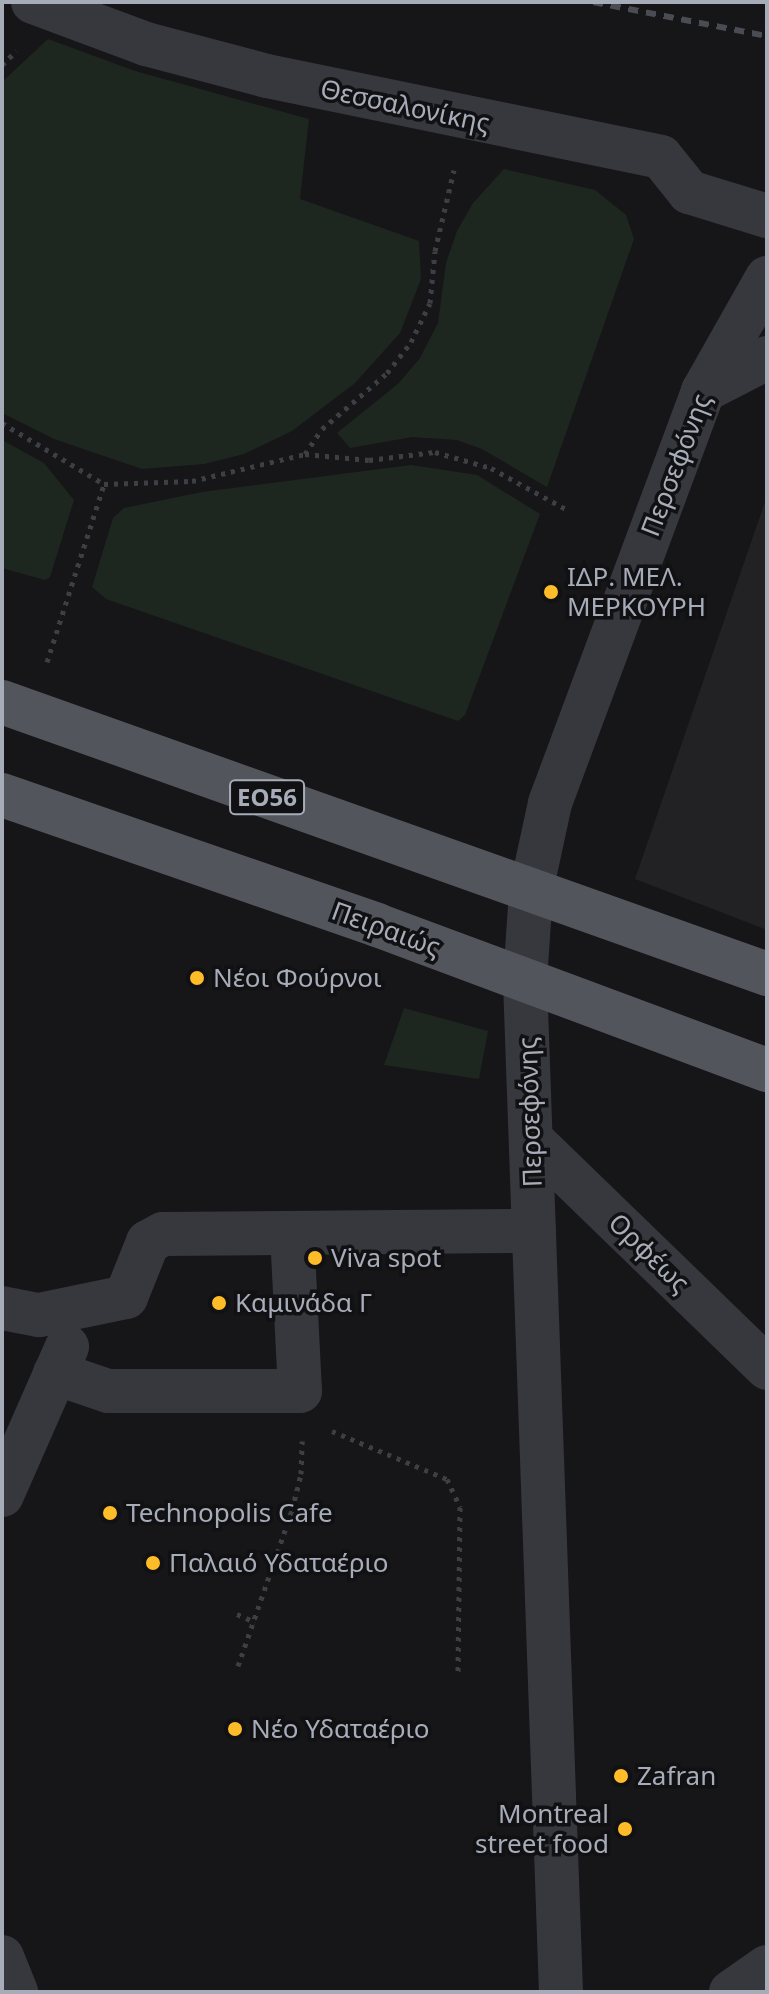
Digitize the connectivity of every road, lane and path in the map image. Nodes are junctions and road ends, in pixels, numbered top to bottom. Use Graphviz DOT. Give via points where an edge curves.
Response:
graph roads {
  1 [pos="33,2"];
  2 [pos="466,118"];
  3 [pos="767,216"];
  4 [pos="767,278"];
  5 [pos="767,358"];
  6 [pos="703,391"];
  7 [pos="2,423"];
  8 [pos="305,454"];
  9 [pos="104,484"];
  10 [pos="566,509"];
  11 [pos="16,708"];
  12 [pos="2,795"];
  13 [pos="531,891"];
  14 [pos="767,974"];
  15 [pos="525,980"];
  16 [pos="767,1070"];
  17 [pos="531,1139"];
  18 [pos="534,1231"];
  19 [pos="292,1233"];
  20 [pos="2,1308"];
  21 [pos="84,1308"];
  22 [pos="767,1368"];
  23 [pos="55,1373"];
  24 [pos="301,1404"];
  25 [pos="2,1495"];
  26 [pos="237,1614"];
  27 [pos="255,1622"];
  28 [pos="238,1666"];
  29 [pos="458,1674"];
  30 [pos="2,1957"];
  31 [pos="767,1967"];
  32 [pos="16,1992"];
  33 [pos="561,1992"];
  34 [pos="731,1992"];
  1 -- 2 [label="street, Θεσσαλονίκης" via="206,60"];
  2 -- 3 [label="street, Θεσσαλονίκης" via="661,157 689,192"];
  2 -- 8 [label="path" via="435,251 430,303 411,342 387,373 322,429"];
  4 -- 6 [label="street, Περσεφόνης"];
  5 -- 6 [label="street"];
  6 -- 13 [label="street, Περσεφόνης" via="550,803"];
  7 -- 9 [label="path"];
  8 -- 9 [label="path" via="192,481"];
  8 -- 10 [label="path" via="369,460 435,452 491,468"];
  9 -- 11 [label="path"];
  11 -- 13 [label="main road, ΕΟ56"];
  12 -- 15 [label="main road, Πειραιώς"];
  13 -- 14 [label="main road, ΕΟ56"];
  13 -- 15 [label="street, Περσεφόνης"];
  15 -- 16 [label="main road, Πειραιώς"];
  15 -- 17 [label="street, Περσεφόνης"];
  17 -- 18 [label="street, Περσεφόνης"];
  17 -- 22 [label="street, Ορφέως"];
  18 -- 19 [label="street"];
  18 -- 33 [label="street, Περσεφόνης"];
  19 -- 21 [label="street" via="154,1236 126,1297"];
  19 -- 24 [label="street"];
  20 -- 21 [label="street" via="39,1315"];
  21 -- 23 [label="street"];
  23 -- 24 [label="street" via="108,1391"];
  23 -- 25 [label="street"];
  24 -- 27 [label="path" via="301,1474"];
  24 -- 29 [label="path" via="447,1479 460,1507"];
  26 -- 27 [label="path"];
  27 -- 28 [label="path"];
  30 -- 32 [label="street"];
  31 -- 34 [label="street"];
}
